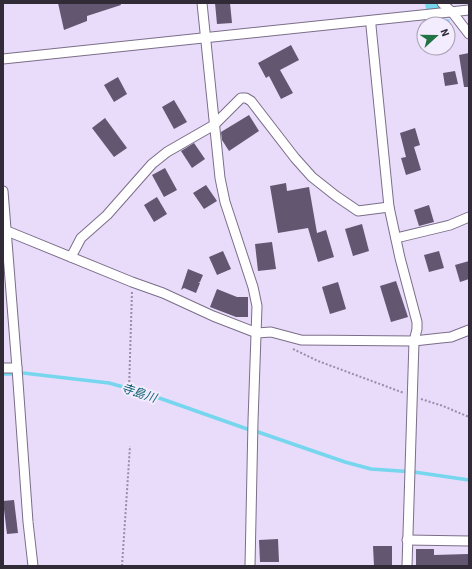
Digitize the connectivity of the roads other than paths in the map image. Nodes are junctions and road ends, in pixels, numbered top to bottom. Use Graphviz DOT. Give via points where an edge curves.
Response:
graph roads {
  1 [pos="202,3"];
  2 [pos="442,3"];
  3 [pos="469,10"];
  4 [pos="452,12"];
  5 [pos="372,21"];
  6 [pos="469,34"];
  7 [pos="206,38"];
  8 [pos="3,58"];
  9 [pos="214,125"];
  10 [pos="3,191"];
  11 [pos="389,207"];
  12 [pos="469,217"];
  13 [pos="6,237"];
  14 [pos="396,238"];
  15 [pos="71,257"];
  16 [pos="469,330"];
  17 [pos="257,333"];
  18 [pos="414,341"];
  19 [pos="3,368"];
  20 [pos="17,368"];
  21 [pos="407,540"];
  22 [pos="469,541"];
  23 [pos="33,566"];
  24 [pos="250,566"];
  25 [pos="406,566"];
  1 -- 7 [label="street"];
  2 -- 4 [label="street"];
  3 -- 4 [label="street"];
  4 -- 5 [label="street"];
  4 -- 6 [label="street"];
  5 -- 7 [label="street"];
  5 -- 11 [label="street"];
  7 -- 8 [label="street"];
  7 -- 9 [label="street"];
  9 -- 11 [label="street" via="241,98 246,98 312,177 336,196 358,211"];
  9 -- 15 [label="street" via="152,164 107,215 81,238"];
  9 -- 17 [label="street" via="225,202 257,306"];
  10 -- 13 [label="street"];
  11 -- 14 [label="street"];
  12 -- 14 [label="street" via="450,225"];
  13 -- 15 [label="street"];
  13 -- 20 [label="street"];
  14 -- 18 [label="street" via="417,322"];
  15 -- 17 [label="street"];
  16 -- 18 [label="street" via="451,337"];
  17 -- 18 [label="street" via="271,332 301,340"];
  17 -- 24 [label="street"];
  18 -- 21 [label="street"];
  19 -- 20 [label="street"];
  20 -- 23 [label="street"];
  21 -- 22 [label="street"];
  21 -- 25 [label="street"];
}
